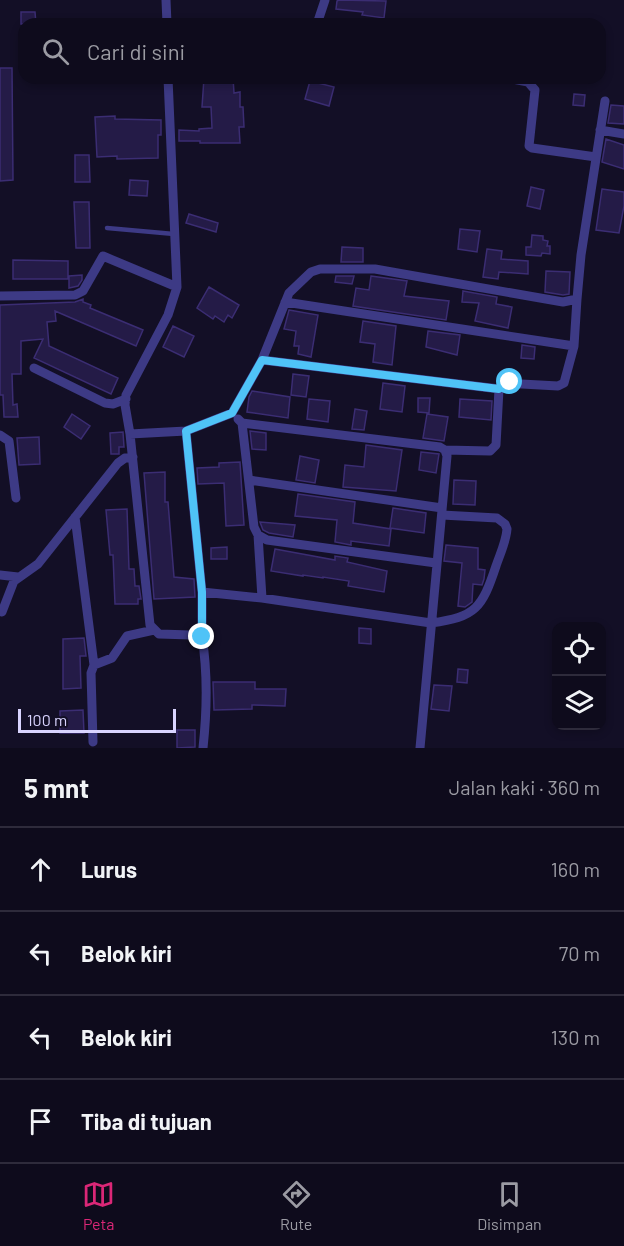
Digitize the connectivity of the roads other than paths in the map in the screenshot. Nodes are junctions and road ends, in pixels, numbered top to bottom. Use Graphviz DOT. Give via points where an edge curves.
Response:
graph roads {
  1 [pos="166,0"];
  2 [pos="325,0"];
  3 [pos="167,18"];
  4 [pos="319,18"];
  5 [pos="168,84"];
  6 [pos="530,84"];
  7 [pos="605,101"];
  8 [pos="600,130"];
  9 [pos="624,134"];
  10 [pos="596,157"];
  11 [pos="106,228"];
  12 [pos="174,234"];
  13 [pos="177,287"];
  14 [pos="0,296"];
  15 [pos="577,299"];
  16 [pos="285,302"];
  17 [pos="574,346"];
  18 [pos="262,360"];
  19 [pos="34,368"];
  20 [pos="499,389"];
  21 [pos="126,402"];
  22 [pos="232,413"];
  23 [pos="242,423"];
  24 [pos="186,431"];
  25 [pos="130,434"];
  26 [pos="0,435"];
  27 [pos="445,450"];
  28 [pos="133,458"];
  29 [pos="249,480"];
  30 [pos="16,498"];
  31 [pos="442,512"];
  32 [pos="75,518"];
  33 [pos="258,536"];
  34 [pos="436,563"];
  35 [pos="0,575"];
  36 [pos="18,577"];
  37 [pos="202,592"];
  38 [pos="262,598"];
  39 [pos="2,612"];
  40 [pos="431,623"];
  41 [pos="154,630"];
  42 [pos="202,637"];
  43 [pos="94,665"];
  44 [pos="93,742"];
  45 [pos="203,748"];
  46 [pos="420,748"];
  1 -- 3 [label="street"];
  2 -- 4 [label="street"];
  5 -- 12 [label="street"];
  6 -- 10 [label="street" via="535,90 530,146"];
  7 -- 8 [label="street"];
  8 -- 9 [label="street"];
  8 -- 10 [label="street"];
  10 -- 15 [label="street"];
  11 -- 12 [label="lane"];
  12 -- 13 [label="street"];
  13 -- 14 [label="street" via="104,256 83,291 75,295"];
  13 -- 21 [label="street" via="168,315 126,395"];
  15 -- 16 [label="street" via="563,302 375,269 330,268 312,272 289,293"];
  15 -- 17 [label="street"];
  16 -- 17 [label="street"];
  16 -- 18 [label="street"];
  17 -- 20 [label="street" via="561,386 510,382"];
  18 -- 20 [label="street"];
  18 -- 22 [label="street"];
  19 -- 21 [label="street" via="105,403"];
  20 -- 27 [label="street" via="493,449"];
  21 -- 25 [label="street"];
  22 -- 23 [label="street"];
  22 -- 24 [label="street"];
  23 -- 27 [label="street"];
  23 -- 29 [label="street"];
  24 -- 25 [label="street"];
  24 -- 37 [label="street"];
  25 -- 28 [label="street"];
  26 -- 30 [label="street" via="9,441"];
  27 -- 31 [label="street"];
  28 -- 32 [label="street" via="118,463"];
  28 -- 41 [label="street" via="150,625"];
  29 -- 31 [label="street"];
  29 -- 33 [label="street"];
  31 -- 34 [label="street"];
  31 -- 40 [label="street" via="497,518 507,529 488,591 477,606 456,620"];
  32 -- 36 [label="street" via="38,564"];
  32 -- 43 [label="street"];
  33 -- 34 [label="street"];
  33 -- 38 [label="street"];
  34 -- 40 [label="street"];
  35 -- 36 [label="street"];
  36 -- 39 [label="street"];
  37 -- 38 [label="street"];
  37 -- 42 [label="street"];
  38 -- 40 [label="street"];
  40 -- 46 [label="street"];
  41 -- 42 [label="street"];
  41 -- 43 [label="street" via="127,636 112,658"];
  42 -- 45 [label="street" via="206,663"];
  43 -- 44 [label="street"];
}
